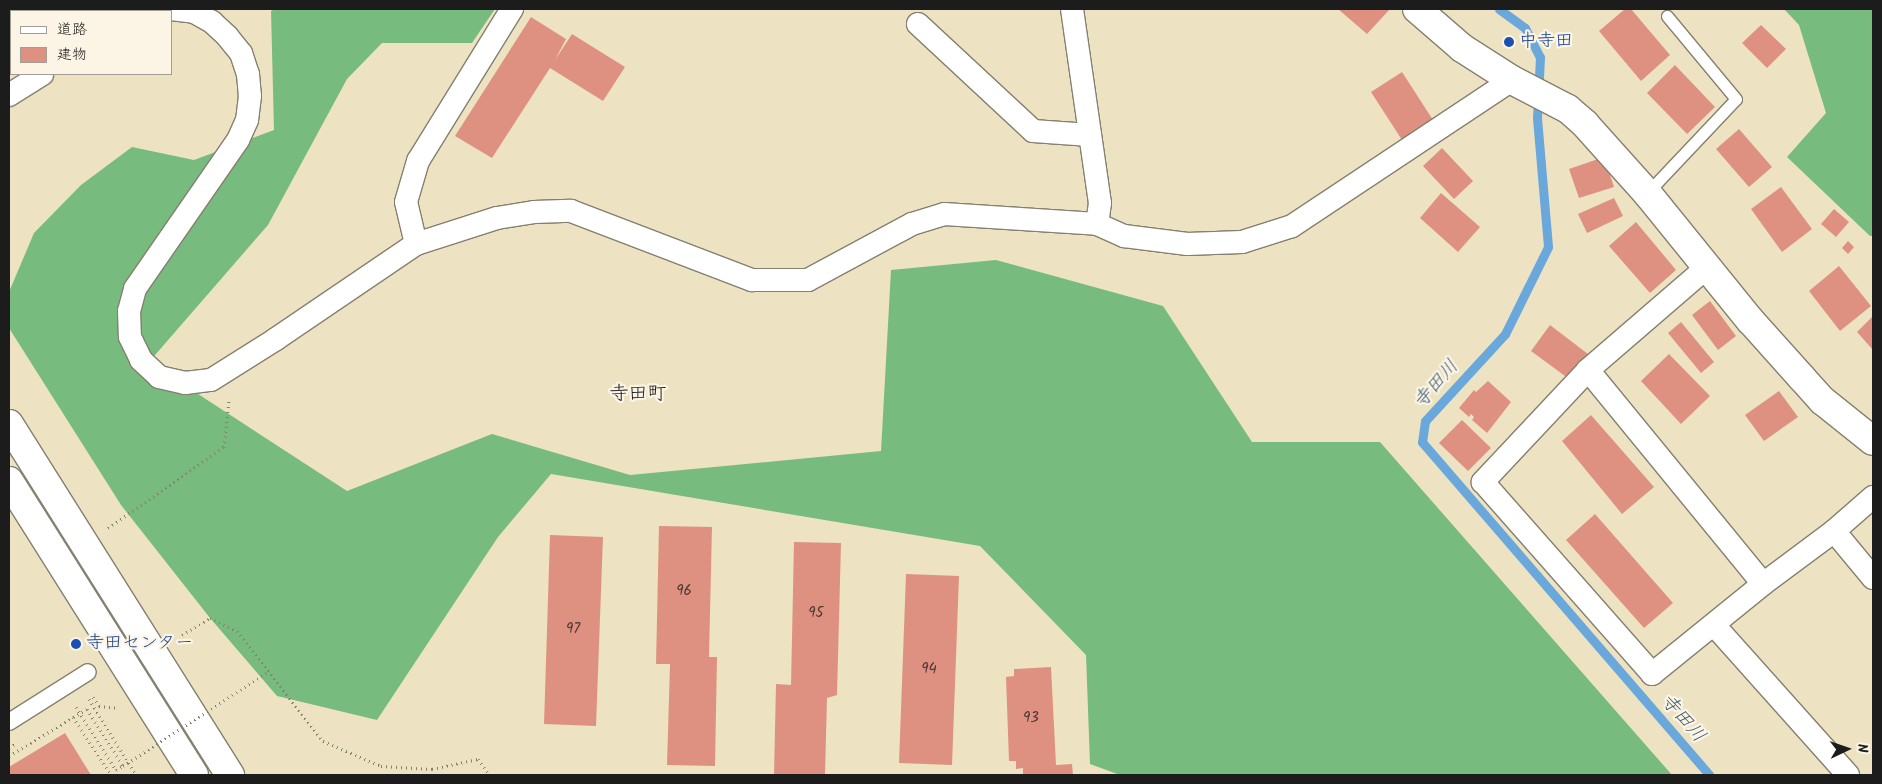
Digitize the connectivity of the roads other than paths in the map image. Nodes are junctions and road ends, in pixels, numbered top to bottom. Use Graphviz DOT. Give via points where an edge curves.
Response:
graph roads {
  1 [pos="171,9"];
  2 [pos="512,9"];
  3 [pos="1072,9"];
  4 [pos="1417,9"];
  5 [pos="1667,16"];
  6 [pos="918,24"];
  7 [pos="40,75"];
  8 [pos="1531,89"];
  9 [pos="9,94"];
  10 [pos="1090,135"];
  11 [pos="1647,193"];
  12 [pos="1096,224"];
  13 [pos="416,244"];
  14 [pos="1706,268"];
  15 [pos="1588,370"];
  16 [pos="9,424"];
  17 [pos="1873,441"];
  18 [pos="9,481"];
  19 [pos="1873,497"];
  20 [pos="1834,532"];
  21 [pos="1873,578"];
  22 [pos="1763,584"];
  23 [pos="1714,625"];
  24 [pos="88,672"];
  25 [pos="9,722"];
  26 [pos="194,775"];
  27 [pos="230,775"];
  28 [pos="1848,775"];
  1 -- 13 [label="street" via="194,12 228,36 241,53 248,74 250,96 247,120 238,140 135,289 129,311 130,337 141,360 158,377 185,383 211,380"];
  2 -- 13 [label="street" via="418,161 406,202"];
  3 -- 10 [label="street"];
  4 -- 8 [label="street" via="1462,48"];
  5 -- 11 [label="lane" via="1736,99"];
  6 -- 10 [label="street" via="1033,131"];
  7 -- 9 [label="street"];
  8 -- 11 [label="street" via="1568,109 1585,124"];
  8 -- 12 [label="street" via="1292,226 1242,242 1187,244 1124,236"];
  10 -- 12 [label="street" via="1100,203"];
  11 -- 14 [label="street"];
  12 -- 13 [label="street" via="944,214 912,224 808,280 752,280 571,211 497,218"];
  14 -- 15 [label="street"];
  14 -- 17 [label="street" via="1823,401"];
  15 -- 22 [label="street"];
  15 -- 23 [label="street" via="1484,482 1652,674"];
  16 -- 27 [label="street"];
  18 -- 26 [label="street"];
  19 -- 20 [label="street"];
  20 -- 21 [label="street"];
  20 -- 22 [label="street"];
  22 -- 23 [label="street"];
  23 -- 28 [label="street"];
  24 -- 25 [label="street"];
}
